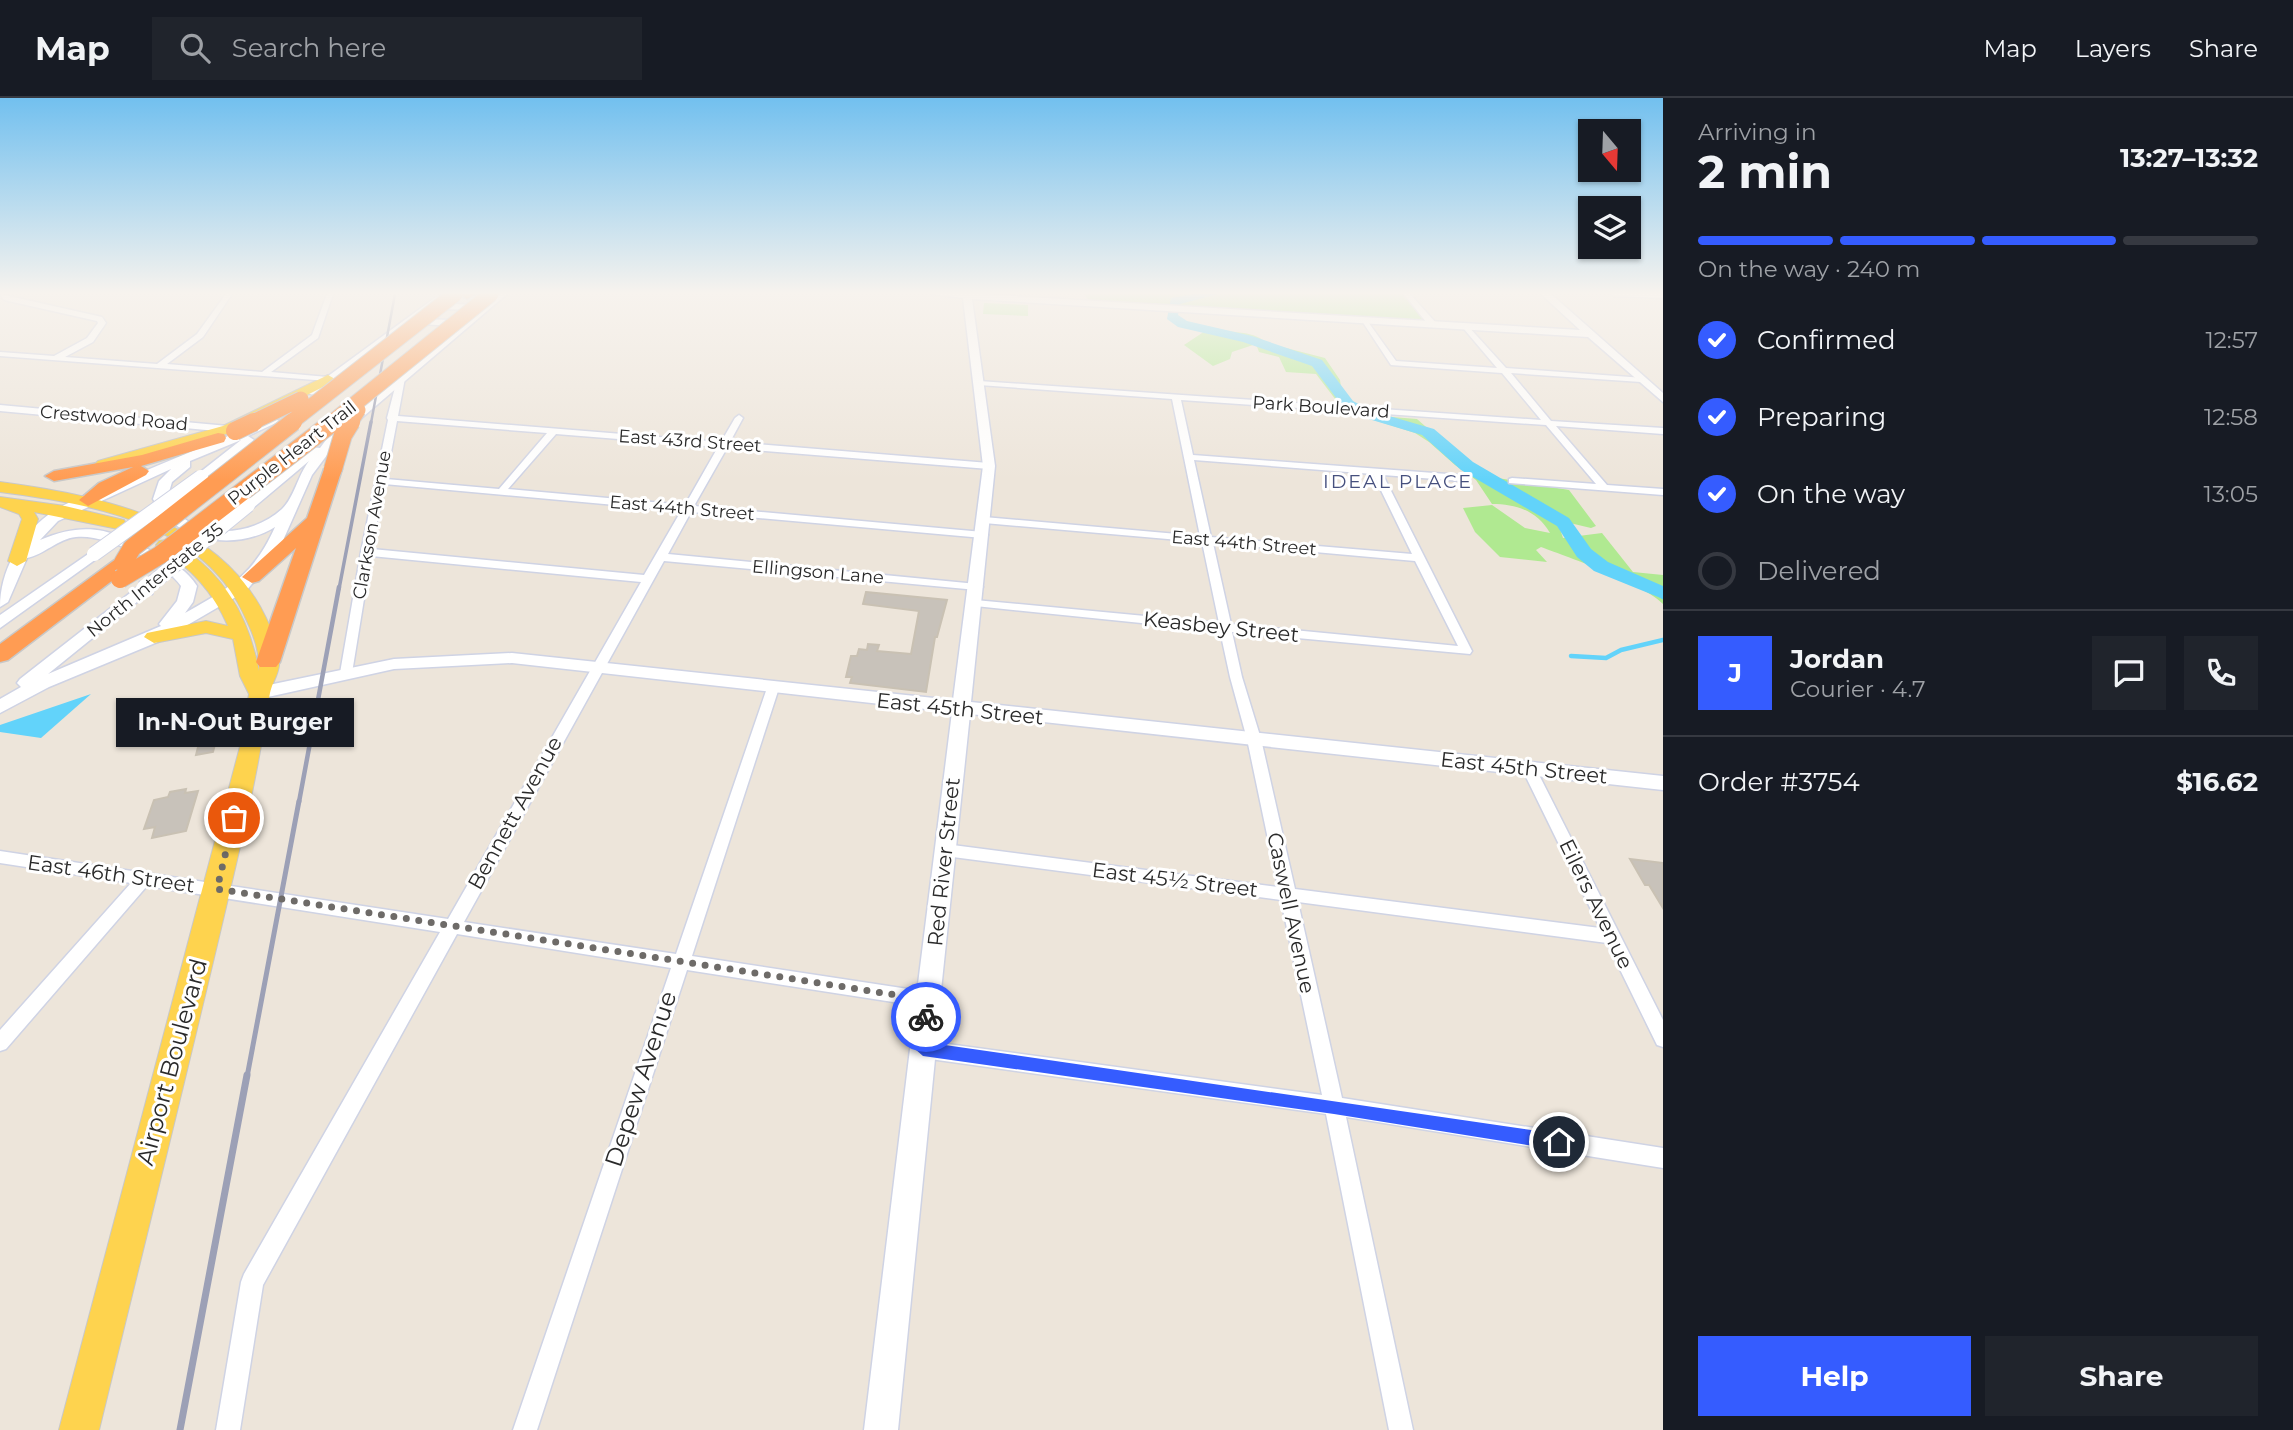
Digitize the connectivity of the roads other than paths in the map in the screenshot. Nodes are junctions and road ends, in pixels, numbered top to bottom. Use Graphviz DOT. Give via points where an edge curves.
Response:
graph roads {
  1 [pos="30,356"];
  2 [pos="59,356"];
  3 [pos="174,356"];
  4 [pos="288,356"];
  5 [pos="359,356"];
  6 [pos="370,356"];
  7 [pos="373,356"];
  8 [pos="402,356"];
  9 [pos="428,356"];
  10 [pos="975,356"];
  11 [pos="1389,356"];
  12 [pos="1492,356"];
  13 [pos="1615,356"];
  14 [pos="56,358"];
  15 [pos="415,358"];
  16 [pos="159,366"];
  17 [pos="1505,371"];
  18 [pos="264,374"];
  19 [pos="401,378"];
  20 [pos="328,379"];
  21 [pos="1641,380"];
  22 [pos="979,383"];
  23 [pos="1176,397"];
  24 [pos="1663,399"];
  25 [pos="0,408"];
  26 [pos="391,418"];
  27 [pos="739,418"];
  28 [pos="274,421"];
  29 [pos="1549,423"];
  30 [pos="338,431"];
  31 [pos="554,431"];
  32 [pos="1663,431"];
  33 [pos="227,433"];
  34 [pos="726,444"];
  35 [pos="200,453"];
  36 [pos="1189,457"];
  37 [pos="989,466"];
  38 [pos="1376,471"];
  39 [pos="54,476"];
  40 [pos="1461,478"];
  41 [pos="382,481"];
  42 [pos="1512,481"];
  43 [pos="0,485"];
  44 [pos="1604,488"];
  45 [pos="501,492"];
  46 [pos="1663,492"];
  47 [pos="88,500"];
  48 [pos="0,502"];
  49 [pos="687,508"];
  50 [pos="289,510"];
  51 [pos="65,511"];
  52 [pos="316,521"];
  53 [pos="984,528"];
  54 [pos="1207,539"];
  55 [pos="366,552"];
  56 [pos="660,557"];
  57 [pos="1420,558"];
  58 [pos="17,561"];
  59 [pos="120,570"];
  60 [pos="647,579"];
  61 [pos="239,588"];
  62 [pos="976,595"];
  63 [pos="0,602"];
  64 [pos="0,623"];
  65 [pos="1225,627"];
  66 [pos="241,635"];
  67 [pos="154,637"];
  68 [pos="0,655"];
  69 [pos="268,662"];
  70 [pos="597,668"];
  71 [pos="0,673"];
  72 [pos="346,673"];
  73 [pos="773,688"];
  74 [pos="259,693"];
  75 [pos="0,705"];
  76 [pos="961,709"];
  77 [pos="1254,740"];
  78 [pos="1529,769"];
  79 [pos="1663,783"];
  80 [pos="945,850"];
  81 [pos="0,857"];
  82 [pos="144,879"];
  83 [pos="217,889"];
  84 [pos="1287,894"];
  85 [pos="452,926"];
  86 [pos="1612,937"];
  87 [pos="680,961"];
  88 [pos="928,1000"];
  89 [pos="1663,1039"];
  90 [pos="0,1043"];
  91 [pos="923,1049"];
  92 [pos="1334,1107"];
  93 [pos="1663,1158"];
  94 [pos="79,1430"];
  95 [pos="228,1430"];
  96 [pos="525,1430"];
  97 [pos="881,1430"];
  98 [pos="1401,1430"];
  1 -- 14 [label="street"];
  2 -- 14 [label="street"];
  3 -- 16 [label="street"];
  4 -- 18 [label="street"];
  5 -- 20 [label="main road"];
  6 -- 33 [label="highway, bridge" via="321,388"];
  7 -- 59 [label="highway, Purple Heart Trail, bridge" via="132,548"];
  8 -- 59 [label="highway, Purple Heart Trail, bridge"];
  9 -- 19 [label="main road, North Interstate 35"];
  10 -- 22 [label="main road, Red River Street"];
  11 -- 17 [label="street" via="1394,363"];
  12 -- 17 [label="street"];
  13 -- 21 [label="main road"];
  14 -- 16 [label="street"];
  15 -- 52 [label="highway, bridge" via="354,414"];
  15 -- 59 [label="highway, Purple Heart Trail, bridge" via="160,555"];
  16 -- 18 [label="street"];
  17 -- 21 [label="street"];
  17 -- 29 [label="street"];
  18 -- 20 [label="street"];
  19 -- 26 [label="street, Clarkson Avenue"];
  19 -- 30 [label="main road, North Interstate 35"];
  20 -- 28 [label="main road"];
  20 -- 33 [label="main road"];
  21 -- 24 [label="main road"];
  22 -- 23 [label="street, Park Boulevard"];
  22 -- 37 [label="main road, Red River Street"];
  23 -- 29 [label="street, Park Boulevard"];
  23 -- 36 [label="street, Caswell Avenue"];
  25 -- 33 [label="street, Crestwood Road"];
  26 -- 31 [label="street, East 43rd Street"];
  26 -- 41 [label="street, Clarkson Avenue"];
  27 -- 34 [label="street, Bennett Avenue"];
  28 -- 35 [label="main road"];
  28 -- 64 [label="main road, bridge"];
  29 -- 32 [label="street, Park Boulevard"];
  29 -- 44 [label="street"];
  30 -- 50 [label="main road" via="311,464"];
  30 -- 75 [label="main road, North Interstate 35, bridge"];
  31 -- 34 [label="street, East 43rd Street"];
  31 -- 45 [label="street"];
  33 -- 39 [label="highway" via="145,460"];
  33 -- 47 [label="highway" via="121,480"];
  34 -- 37 [label="street, East 43rd Street"];
  34 -- 49 [label="street, Bennett Avenue"];
  35 -- 47 [label="main road"];
  35 -- 50 [label="main road" via="170,476 161,492 163,507 179,523 211,534 237,535 262,528"];
  36 -- 38 [label="street"];
  36 -- 54 [label="street, Caswell Avenue"];
  37 -- 53 [label="main road, Red River Street"];
  38 -- 40 [label="street"];
  38 -- 57 [label="street"];
  39 -- 43 [label="main road"];
  41 -- 45 [label="street, East 44th Street"];
  41 -- 55 [label="street, Clarkson Avenue"];
  42 -- 44 [label="street"];
  43 -- 47 [label="main road"];
  44 -- 46 [label="street"];
  45 -- 49 [label="street, East 44th Street"];
  47 -- 51 [label="main road"];
  47 -- 61 [label="main road" via="146,519 192,543 221,563"];
  48 -- 51 [label="main road"];
  48 -- 58 [label="main road" via="25,511 30,519"];
  49 -- 53 [label="street, East 44th Street"];
  49 -- 56 [label="street, Bennett Avenue"];
  50 -- 61 [label="main road" via="278,541"];
  51 -- 58 [label="main road" via="43,527"];
  51 -- 61 [label="main road" via="110,521 170,547 202,573"];
  52 -- 61 [label="highway"];
  52 -- 69 [label="highway"];
  53 -- 54 [label="street, East 44th Street"];
  53 -- 62 [label="main road, Red River Street"];
  54 -- 57 [label="street, East 44th Street"];
  54 -- 65 [label="street, Caswell Avenue"];
  55 -- 60 [label="street"];
  55 -- 72 [label="street, Clarkson Avenue"];
  56 -- 60 [label="street, Bennett Avenue"];
  56 -- 62 [label="street, Ellingson Lane"];
  57 -- 65 [label="street, Keasbey Street" via="1466,651"];
  58 -- 63 [label="main road"];
  58 -- 67 [label="main road" via="51,540 75,533 106,532 125,541 178,573 189,586 185,602"];
  59 -- 68 [label="highway, Purple Heart Trail"];
  59 -- 71 [label="highway, Purple Heart Trail"];
  60 -- 70 [label="street, Bennett Avenue"];
  61 -- 66 [label="main road"];
  61 -- 67 [label="main road"];
  61 -- 69 [label="main road" via="265,641"];
  62 -- 65 [label="street, Keasbey Street"];
  62 -- 76 [label="main road, Red River Street"];
  65 -- 77 [label="street, Caswell Avenue"];
  66 -- 67 [label="main road" via="206,627"];
  66 -- 74 [label="main road" via="249,679"];
  67 -- 75 [label="main road"];
  69 -- 74 [label="main road, Airport Boulevard" via="269,675"];
  70 -- 72 [label="main road, East 45th Street" via="471,658"];
  70 -- 73 [label="main road, East 45th Street"];
  70 -- 85 [label="street, Bennett Avenue"];
  72 -- 74 [label="main road, East 45th Street"];
  73 -- 76 [label="main road, East 45th Street"];
  73 -- 87 [label="street, Depew Avenue"];
  74 -- 83 [label="main road, Airport Boulevard" via="251,748"];
  76 -- 77 [label="main road, East 45th Street"];
  76 -- 80 [label="main road, Red River Street"];
  77 -- 78 [label="main road, East 45th Street"];
  77 -- 84 [label="street, Caswell Avenue"];
  78 -- 79 [label="main road, East 45th Street"];
  78 -- 86 [label="street, Eilers Avenue"];
  80 -- 84 [label="street, East 45½ Street"];
  80 -- 88 [label="main road, Red River Street"];
  81 -- 82 [label="street, East 46th Street"];
  82 -- 83 [label="street, East 46th Street"];
  82 -- 90 [label="street"];
  83 -- 85 [label="street, East 46th Street"];
  83 -- 94 [label="main road, Airport Boulevard"];
  84 -- 86 [label="street, East 45½ Street"];
  84 -- 92 [label="street, Caswell Avenue"];
  85 -- 87 [label="street, East 46th Street"];
  85 -- 95 [label="street, Bennett Avenue" via="252,1282"];
  86 -- 89 [label="street, Eilers Avenue"];
  87 -- 88 [label="street, East 46th Street"];
  87 -- 96 [label="street, Depew Avenue"];
  88 -- 91 [label="street, Red River Street"];
  91 -- 92 [label="street"];
  91 -- 97 [label="main road, Red River Street"];
  92 -- 93 [label="street"];
  92 -- 98 [label="street, Caswell Avenue"];
}
